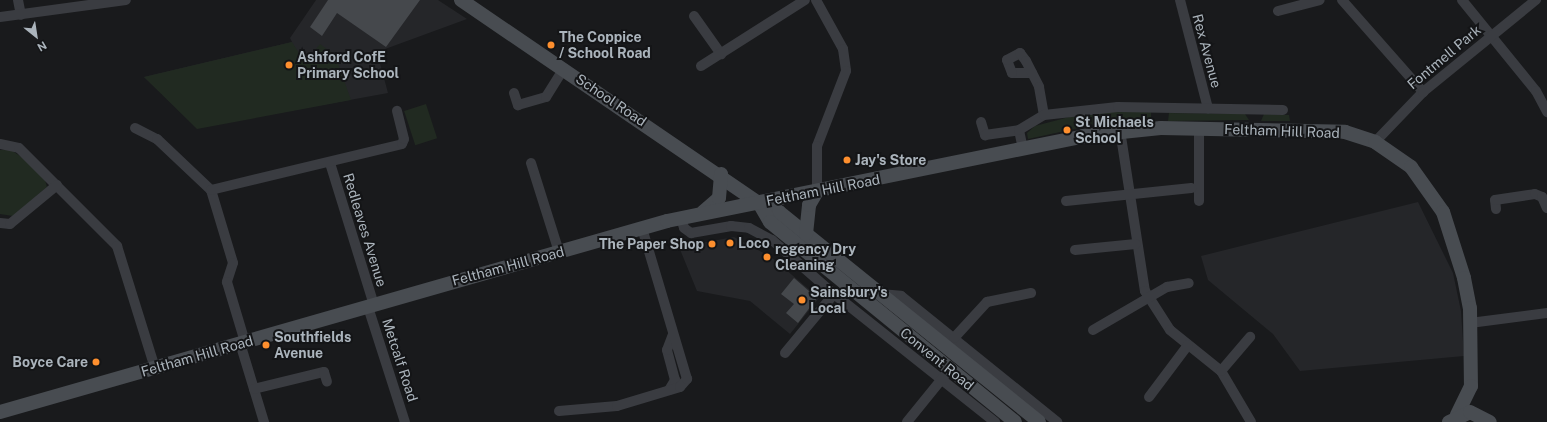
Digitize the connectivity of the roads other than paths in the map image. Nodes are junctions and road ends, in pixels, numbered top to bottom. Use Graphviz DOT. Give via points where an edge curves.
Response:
graph roads {
  1 [pos="18,0"];
  2 [pos="126,0"];
  3 [pos="461,0"];
  4 [pos="805,0"];
  5 [pos="816,0"];
  6 [pos="1180,0"];
  7 [pos="1320,0"];
  8 [pos="1342,0"];
  9 [pos="1462,0"];
  10 [pos="1536,0"];
  11 [pos="1278,11"];
  12 [pos="21,15"];
  13 [pos="694,16"];
  14 [pos="0,17"];
  15 [pos="1492,36"];
  16 [pos="721,54"];
  17 [pos="701,66"];
  18 [pos="564,68"];
  19 [pos="1032,72"];
  20 [pos="1423,92"];
  21 [pos="514,93"];
  22 [pos="1208,108"];
  23 [pos="1283,110"];
  24 [pos="397,111"];
  25 [pos="1547,112"];
  26 [pos="1044,115"];
  27 [pos="981,122"];
  28 [pos="135,128"];
  29 [pos="1199,128"];
  30 [pos="1019,130"];
  31 [pos="1120,130"];
  32 [pos="1375,142"];
  33 [pos="0,144"];
  34 [pos="1023,149"];
  35 [pos="330,163"];
  36 [pos="531,163"];
  37 [pos="720,174"];
  38 [pos="56,185"];
  39 [pos="1190,188"];
  40 [pos="211,190"];
  41 [pos="817,191"];
  42 [pos="1130,195"];
  43 [pos="1066,201"];
  44 [pos="1199,201"];
  45 [pos="759,203"];
  46 [pos="1547,208"];
  47 [pos="1496,209"];
  48 [pos="699,215"];
  49 [pos="681,218"];
  50 [pos="0,223"];
  51 [pos="642,228"];
  52 [pos="806,234"];
  53 [pos="1136,244"];
  54 [pos="1075,250"];
  55 [pos="559,252"];
  56 [pos="1189,283"];
  57 [pos="1032,293"];
  58 [pos="834,294"];
  59 [pos="878,294"];
  60 [pos="1148,297"];
  61 [pos="371,306"];
  62 [pos="1547,313"];
  63 [pos="1470,323"];
  64 [pos="1093,330"];
  65 [pos="1250,337"];
  66 [pos="954,338"];
  67 [pos="243,343"];
  68 [pos="1188,345"];
  69 [pos="786,353"];
  70 [pos="155,368"];
  71 [pos="950,369"];
  72 [pos="1221,371"];
  73 [pos="941,380"];
  74 [pos="327,382"];
  75 [pos="254,389"];
  76 [pos="1470,396"];
  77 [pos="1149,398"];
  78 [pos="559,411"];
  79 [pos="0,412"];
  80 [pos="1476,414"];
  81 [pos="1453,419"];
  82 [pos="264,422"];
  83 [pos="405,422"];
  84 [pos="907,422"];
  85 [pos="996,422"];
  86 [pos="1015,422"];
  87 [pos="1039,422"];
  88 [pos="1057,422"];
  89 [pos="1251,422"];
  90 [pos="1490,422"];
  1 -- 12 [label="street"];
  2 -- 12 [label="street"];
  3 -- 18 [label="street, School Road"];
  4 -- 16 [label="street"];
  5 -- 41 [label="street" via="843,49 846,72 817,146"];
  6 -- 22 [label="street, Rex Avenue"];
  7 -- 11 [label="street"];
  8 -- 20 [label="street"];
  9 -- 15 [label="street"];
  10 -- 15 [label="street, Fontmell Park"];
  12 -- 14 [label="street"];
  13 -- 16 [label="street"];
  15 -- 20 [label="street, Fontmell Park"];
  15 -- 25 [label="street" via="1536,91"];
  16 -- 17 [label="street"];
  18 -- 21 [label="street" via="546,97 518,105"];
  18 -- 37 [label="street, School Road"];
  19 -- 26 [label="street"];
  20 -- 32 [label="street, Fontmell Park"];
  22 -- 23 [label="street, Feltham Hill Road"];
  22 -- 26 [label="street, Feltham Hill Road" via="1118,107"];
  24 -- 35 [label="street, Redleaves Avenue" via="404,139 402,144"];
  26 -- 30 [label="street, Feltham Hill Road"];
  27 -- 30 [label="street" via="985,134"];
  28 -- 40 [label="street" via="157,139"];
  29 -- 31 [label="street, Feltham Hill Road"];
  29 -- 32 [label="street, Feltham Hill Road" via="1345,132"];
  29 -- 44 [label="street"];
  30 -- 34 [label="street"];
  31 -- 34 [label="street, Feltham Hill Road"];
  31 -- 42 [label="street"];
  32 -- 63 [label="street, Feltham Hill Road" via="1411,167 1443,212 1464,278"];
  33 -- 38 [label="street" via="19,148"];
  34 -- 41 [label="street, Feltham Hill Road"];
  35 -- 40 [label="street, Redleaves Avenue"];
  35 -- 61 [label="street, Redleaves Avenue"];
  36 -- 55 [label="street"];
  37 -- 45 [label="street, School Road"];
  37 -- 48 [label="street" via="719,198"];
  38 -- 50 [label="street" via="10,224"];
  38 -- 70 [label="street" via="117,246"];
  39 -- 42 [label="street"];
  40 -- 67 [label="street" via="233,262 227,282"];
  41 -- 45 [label="street, Feltham Hill Road"];
  41 -- 52 [label="street" via="809,205"];
  42 -- 43 [label="street"];
  42 -- 53 [label="street"];
  45 -- 48 [label="street, Feltham Hill Road"];
  45 -- 52 [label="street, Convent Road" via="779,212"];
  45 -- 71 [label="street, Convent Road" via="770,222"];
  46 -- 47 [label="street" via="1542,197 1535,194 1495,200"];
  48 -- 49 [label="street, Feltham Hill Road"];
  49 -- 51 [label="street, Feltham Hill Road"];
  49 -- 58 [label="street, Convent Road" via="684,228 690,232 731,226 749,228 772,240"];
  51 -- 55 [label="street, Feltham Hill Road"];
  51 -- 78 [label="street" via="673,334 667,350 675,380 669,390 617,406"];
  52 -- 59 [label="street, Convent Road"];
  53 -- 54 [label="street"];
  53 -- 60 [label="street"];
  55 -- 61 [label="street, Feltham Hill Road"];
  56 -- 60 [label="street" via="1167,287"];
  57 -- 66 [label="street" via="987,302"];
  58 -- 69 [label="street"];
  58 -- 73 [label="street, Convent Road"];
  59 -- 66 [label="street, Convent Road" via="901,296"];
  59 -- 87 [label="street, Convent Road"];
  60 -- 64 [label="street"];
  60 -- 68 [label="street" via="1170,330"];
  61 -- 67 [label="street, Feltham Hill Road"];
  61 -- 83 [label="street, Metcalf Road"];
  62 -- 63 [label="street"];
  63 -- 76 [label="street, Feltham Hill Road"];
  65 -- 72 [label="street"];
  66 -- 88 [label="street, Convent Road"];
  67 -- 70 [label="street, Feltham Hill Road"];
  67 -- 75 [label="street"];
  68 -- 72 [label="street"];
  68 -- 77 [label="street"];
  70 -- 79 [label="street, Feltham Hill Road"];
  71 -- 73 [label="street"];
  71 -- 86 [label="street, Convent Road"];
  72 -- 89 [label="street" via="1236,391"];
  73 -- 84 [label="street"];
  73 -- 85 [label="street, Convent Road"];
  74 -- 75 [label="street" via="324,372"];
  75 -- 82 [label="street"];
  76 -- 80 [label="street, Feltham Hill Road"];
  76 -- 81 [label="street"];
  80 -- 81 [label="street"];
  80 -- 90 [label="street"];
}
